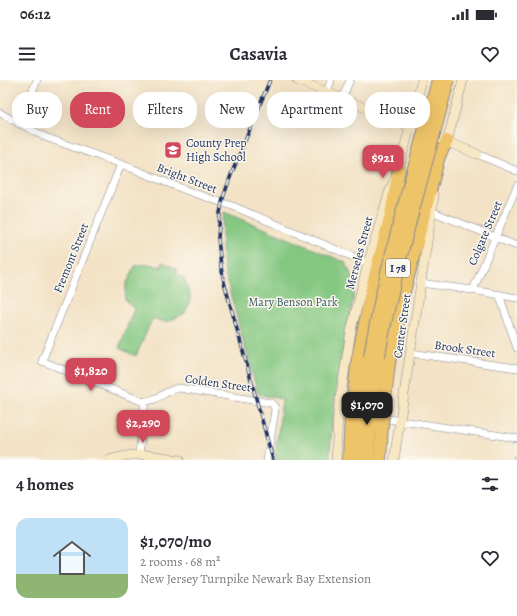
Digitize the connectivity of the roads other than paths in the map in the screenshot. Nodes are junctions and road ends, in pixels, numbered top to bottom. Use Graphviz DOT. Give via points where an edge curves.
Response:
graph roads {
  1 [pos="37,80"];
  2 [pos="297,80"];
  3 [pos="332,80"];
  4 [pos="350,80"];
  5 [pos="422,80"];
  6 [pos="438,80"];
  7 [pos="448,80"];
  8 [pos="463,80"];
  9 [pos="32,92"];
  10 [pos="326,92"];
  11 [pos="345,92"];
  12 [pos="419,92"];
  13 [pos="0,113"];
  14 [pos="12,120"];
  15 [pos="27,128"];
  16 [pos="409,128"];
  17 [pos="415,128"];
  18 [pos="446,141"];
  19 [pos="477,154"];
  20 [pos="121,164"];
  21 [pos="399,169"];
  22 [pos="517,170"];
  23 [pos="517,186"];
  24 [pos="431,211"];
  25 [pos="495,238"];
  26 [pos="517,246"];
  27 [pos="368,263"];
  28 [pos="374,278"];
  29 [pos="420,282"];
  30 [pos="473,290"];
  31 [pos="499,294"];
  32 [pos="517,298"];
  33 [pos="517,348"];
  34 [pos="410,353"];
  35 [pos="517,368"];
  36 [pos="145,402"];
  37 [pos="338,412"];
  38 [pos="399,421"];
  39 [pos="517,438"];
  40 [pos="139,454"];
  41 [pos="109,460"];
  42 [pos="180,460"];
  43 [pos="267,460"];
  44 [pos="336,460"];
  45 [pos="349,460"];
  46 [pos="359,460"];
  47 [pos="368,460"];
  48 [pos="380,460"];
  49 [pos="394,460"];
  1 -- 9 [label="street"];
  2 -- 10 [label="main road"];
  3 -- 10 [label="street"];
  4 -- 11 [label="street"];
  5 -- 12 [label="main road, Merseles Street"];
  6 -- 46 [label="highway, I 78, bridge" via="377,314 365,386"];
  7 -- 47 [label="highway, I 78, bridge" via="384,324 373,391"];
  8 -- 18 [label="main road, Center Street"];
  13 -- 14 [label="street, Bright Street"];
  15 -- 20 [label="street, Bright Street" via="57,142"];
  16 -- 21 [label="main road, Merseles Street"];
  17 -- 18 [label="main road"];
  18 -- 19 [label="main road"];
  18 -- 24 [label="main road, Center Street"];
  18 -- 48 [label="highway, bridge" via="439,156 410,264 389,363"];
  19 -- 22 [label="street"];
  20 -- 27 [label="street, Bright Street" via="235,207"];
  20 -- 36 [label="street, Fremont Street" via="42,361"];
  21 -- 27 [label="main road, Merseles Street"];
  21 -- 28 [label="highway" via="392,210"];
  23 -- 25 [label="street, Colgate Street"];
  24 -- 25 [label="street"];
  24 -- 29 [label="main road, Center Street"];
  25 -- 26 [label="street"];
  25 -- 30 [label="street, Colgate Street"];
  27 -- 28 [label="highway" via="372,267"];
  27 -- 37 [label="main road, Merseles Street" via="351,331"];
  28 -- 45 [label="highway, bridge" via="358,358"];
  29 -- 30 [label="street"];
  29 -- 34 [label="main road, Center Street"];
  30 -- 31 [label="street"];
  31 -- 32 [label="street"];
  31 -- 33 [label="street"];
  34 -- 35 [label="street, Brook Street"];
  34 -- 38 [label="main road, Center Street"];
  36 -- 40 [label="street"];
  36 -- 43 [label="street, Colden Street" via="179,388 271,403 275,410"];
  37 -- 38 [label="street"];
  37 -- 44 [label="main road, Merseles Street"];
  38 -- 39 [label="street"];
  38 -- 49 [label="main road, Center Street"];
  40 -- 41 [label="main road"];
  40 -- 42 [label="main road"];
}
